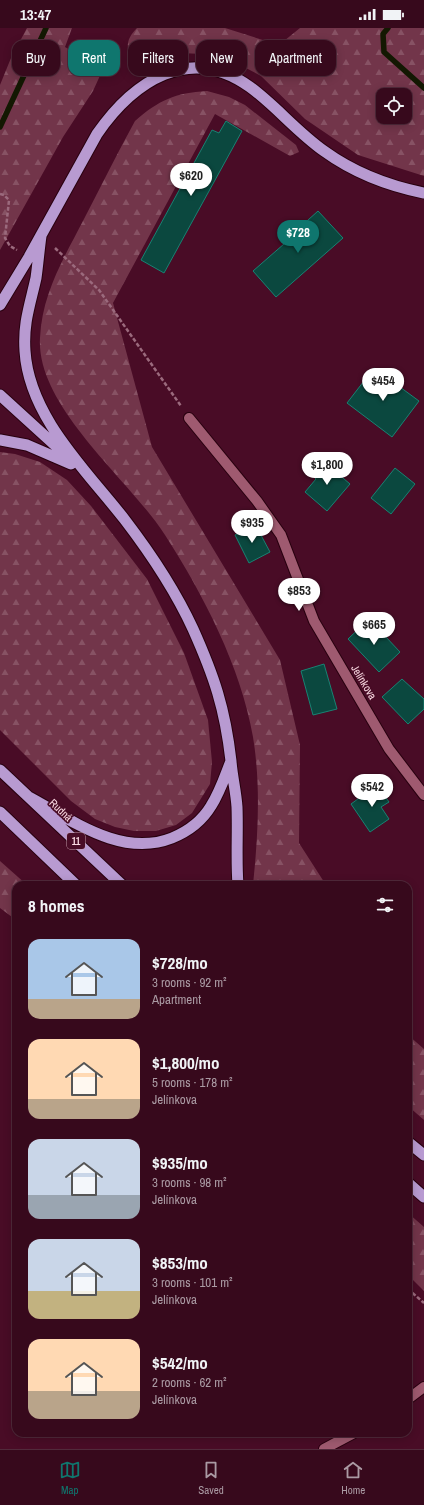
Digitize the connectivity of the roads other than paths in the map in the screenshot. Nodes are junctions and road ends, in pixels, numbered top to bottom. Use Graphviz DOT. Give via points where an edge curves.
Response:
graph roads {
  1 [pos="424,194"];
  2 [pos="41,236"];
  3 [pos="0,305"];
  4 [pos="0,395"];
  5 [pos="189,418"];
  6 [pos="0,440"];
  7 [pos="82,470"];
  8 [pos="231,760"];
  9 [pos="0,770"];
  10 [pos="424,795"];
  11 [pos="29,797"];
  12 [pos="0,812"];
  13 [pos="72,881"];
  14 [pos="118,881"];
  15 [pos="238,881"];
  16 [pos="412,1145"];
  17 [pos="424,1155"];
  18 [pos="412,1186"];
  19 [pos="424,1197"];
  20 [pos="424,1387"];
  21 [pos="412,1396"];
  22 [pos="346,1437"];
  23 [pos="324,1449"];
  1 -- 2 [label="highway" via="343,164 307,138 251,88 238,80 212,70 182,69 160,75 140,87 110,116 97,134"];
  2 -- 3 [label="highway"];
  2 -- 7 [label="highway" via="36,277 25,320 26,362 38,400"];
  4 -- 7 [label="highway"];
  5 -- 10 [label="street, Jelínkova" via="257,501 281,535 314,621 389,749"];
  6 -- 7 [label="highway" via="32,447"];
  7 -- 8 [label="highway" via="145,547 185,614 219,692"];
  8 -- 11 [label="highway" via="216,797 205,815 182,834 156,842 132,844 114,840"];
  8 -- 15 [label="highway" via="237,808"];
  9 -- 11 [label="highway, Rudná / 11"];
  11 -- 14 [label="highway, Rudná / 11"];
  12 -- 13 [label="highway"];
  16 -- 17 [label="highway"];
  18 -- 19 [label="highway"];
  20 -- 21 [label="street"];
  22 -- 23 [label="street"];
}
